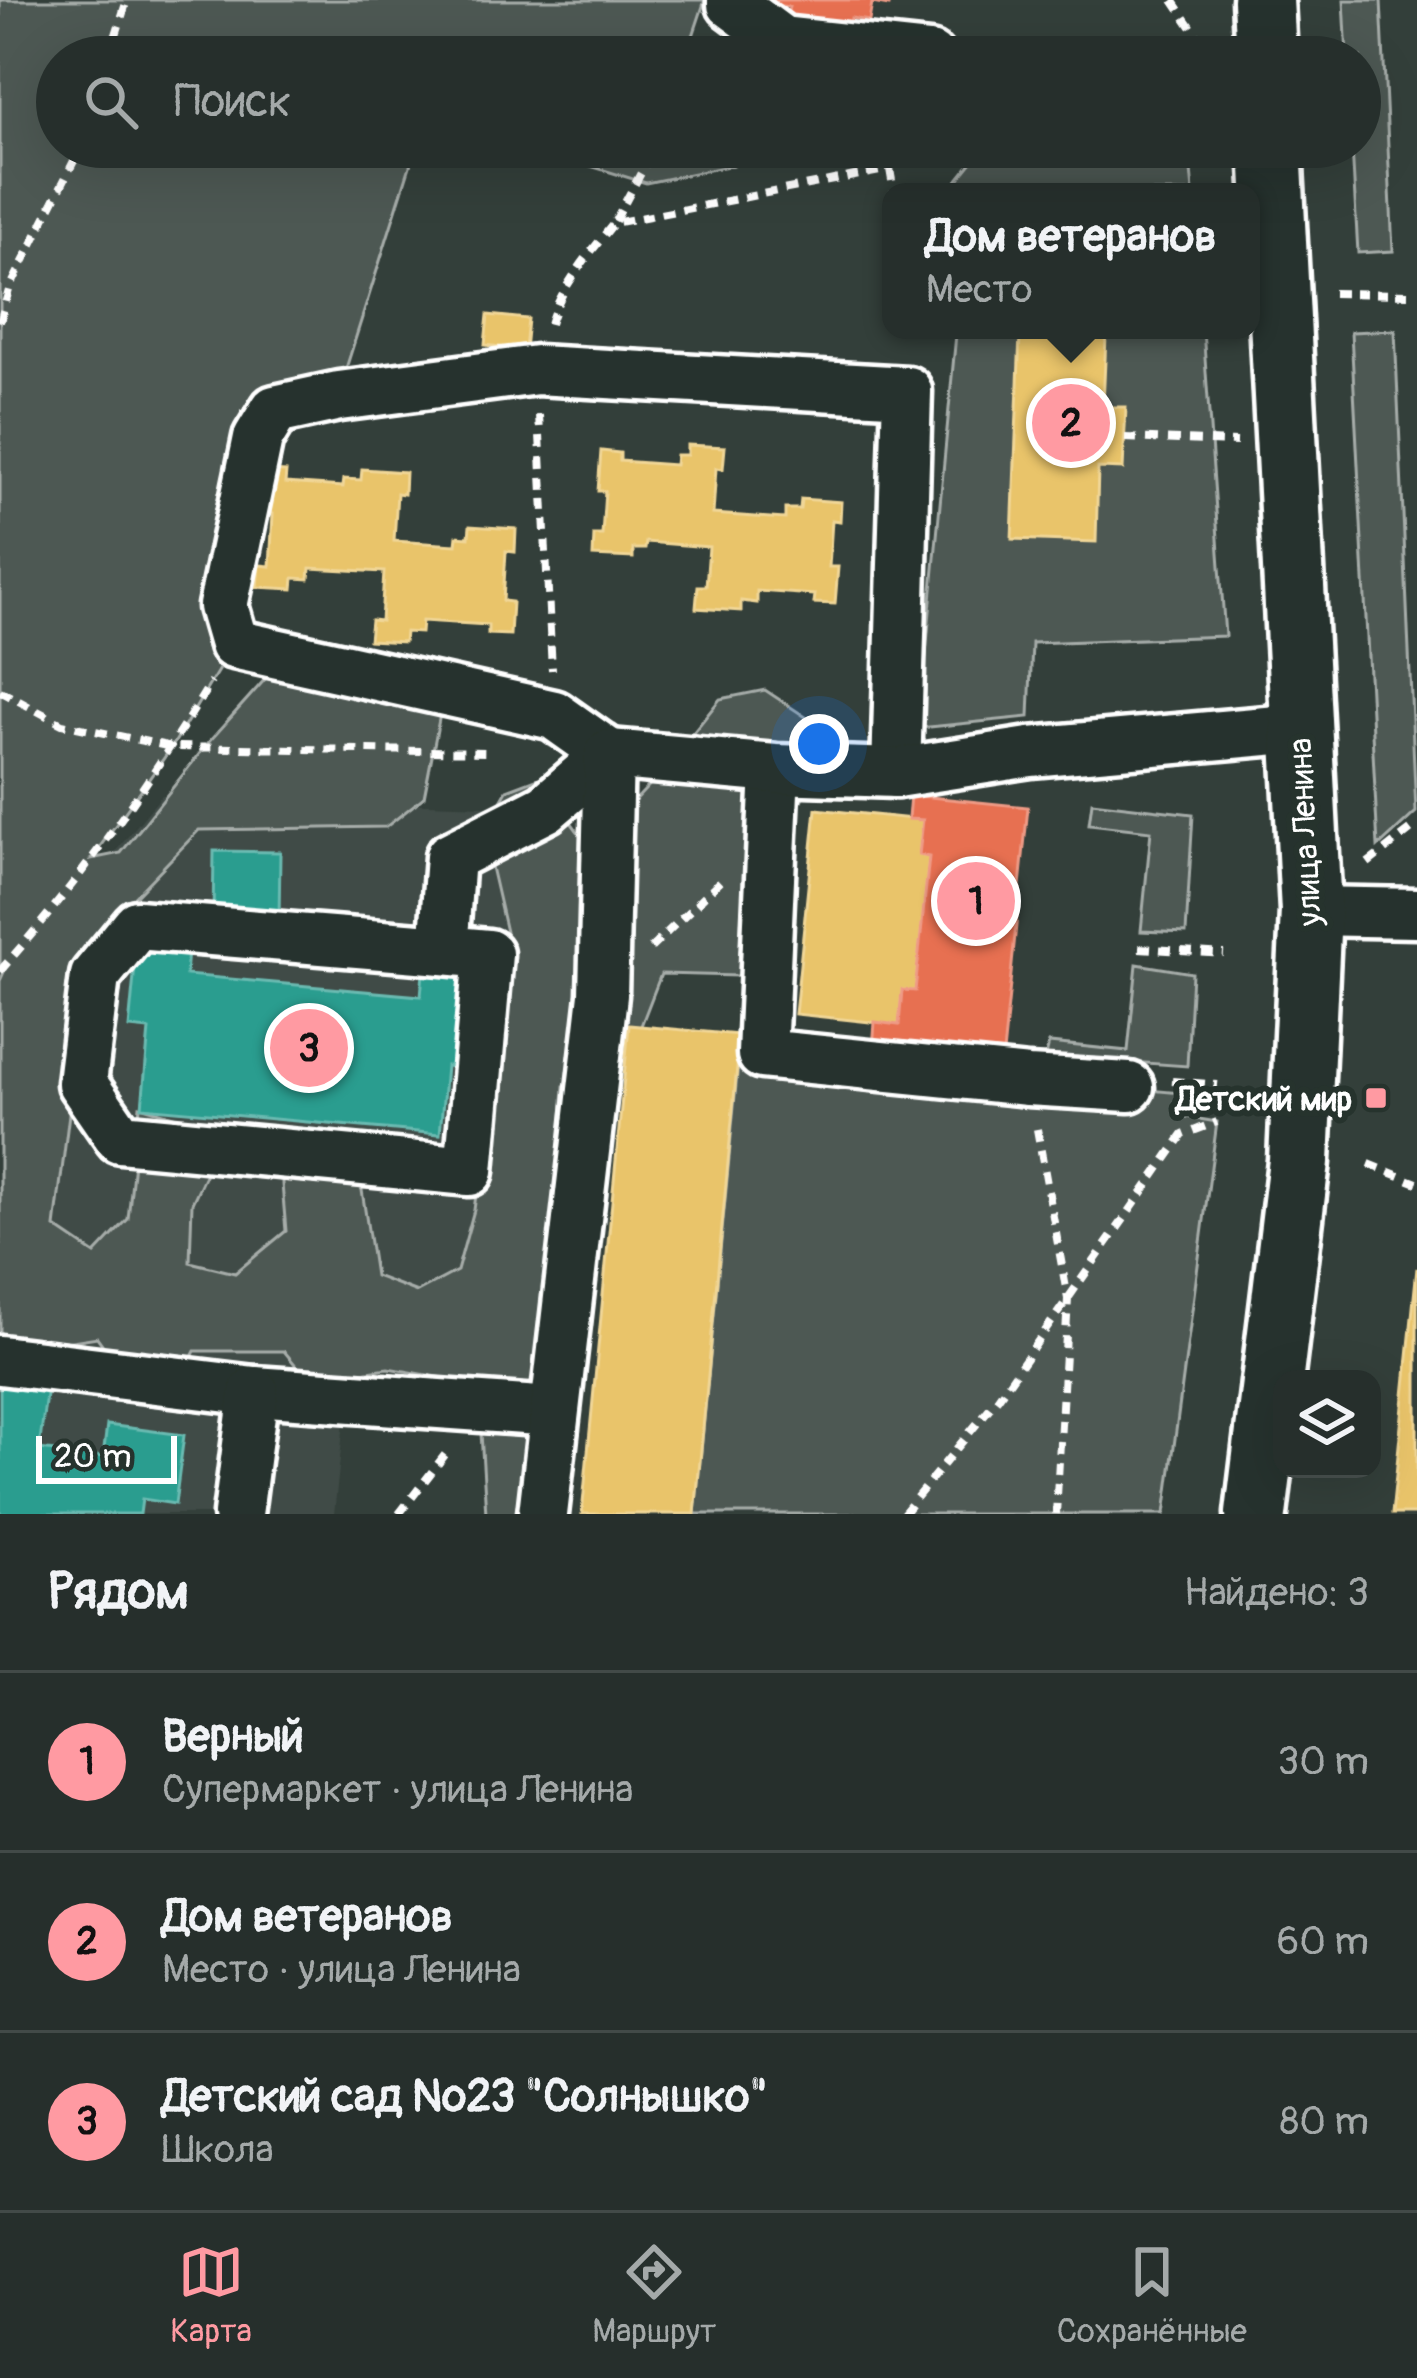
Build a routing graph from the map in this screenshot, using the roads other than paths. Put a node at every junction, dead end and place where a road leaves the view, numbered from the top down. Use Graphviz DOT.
graph roads {
  1 [pos="732,0"];
  2 [pos="1263,0"];
  3 [pos="775,36"];
  4 [pos="1265,36"];
  5 [pos="1272,168"];
  6 [pos="1300,728"];
  7 [pos="609,754"];
  8 [pos="775,769"];
  9 [pos="896,773"];
  10 [pos="1311,911"];
  11 [pos="1417,913"];
  12 [pos="443,950"];
  13 [pos="1130,1087"];
  14 [pos="0,1360"];
  15 [pos="254,1391"];
  16 [pos="554,1412"];
  17 [pos="238,1514"];
  18 [pos="543,1514"];
  19 [pos="1256,1514"];
  1 -- 3 [label="street"];
  2 -- 4 [label="main road"];
  5 -- 6 [label="main road, улица Ленина"];
  6 -- 9 [label="street"];
  6 -- 10 [label="main road, улица Ленина"];
  7 -- 8 [label="street"];
  7 -- 9 [label="street"];
  7 -- 12 [label="street"];
  7 -- 16 [label="street"];
  8 -- 9 [label="street"];
  8 -- 13 [label="street"];
  10 -- 11 [label="street"];
  10 -- 19 [label="main road, улица Ленина"];
  12 -- 12 [label="street"];
  14 -- 15 [label="street"];
  15 -- 16 [label="street"];
  15 -- 17 [label="street"];
  16 -- 18 [label="street"];
}
